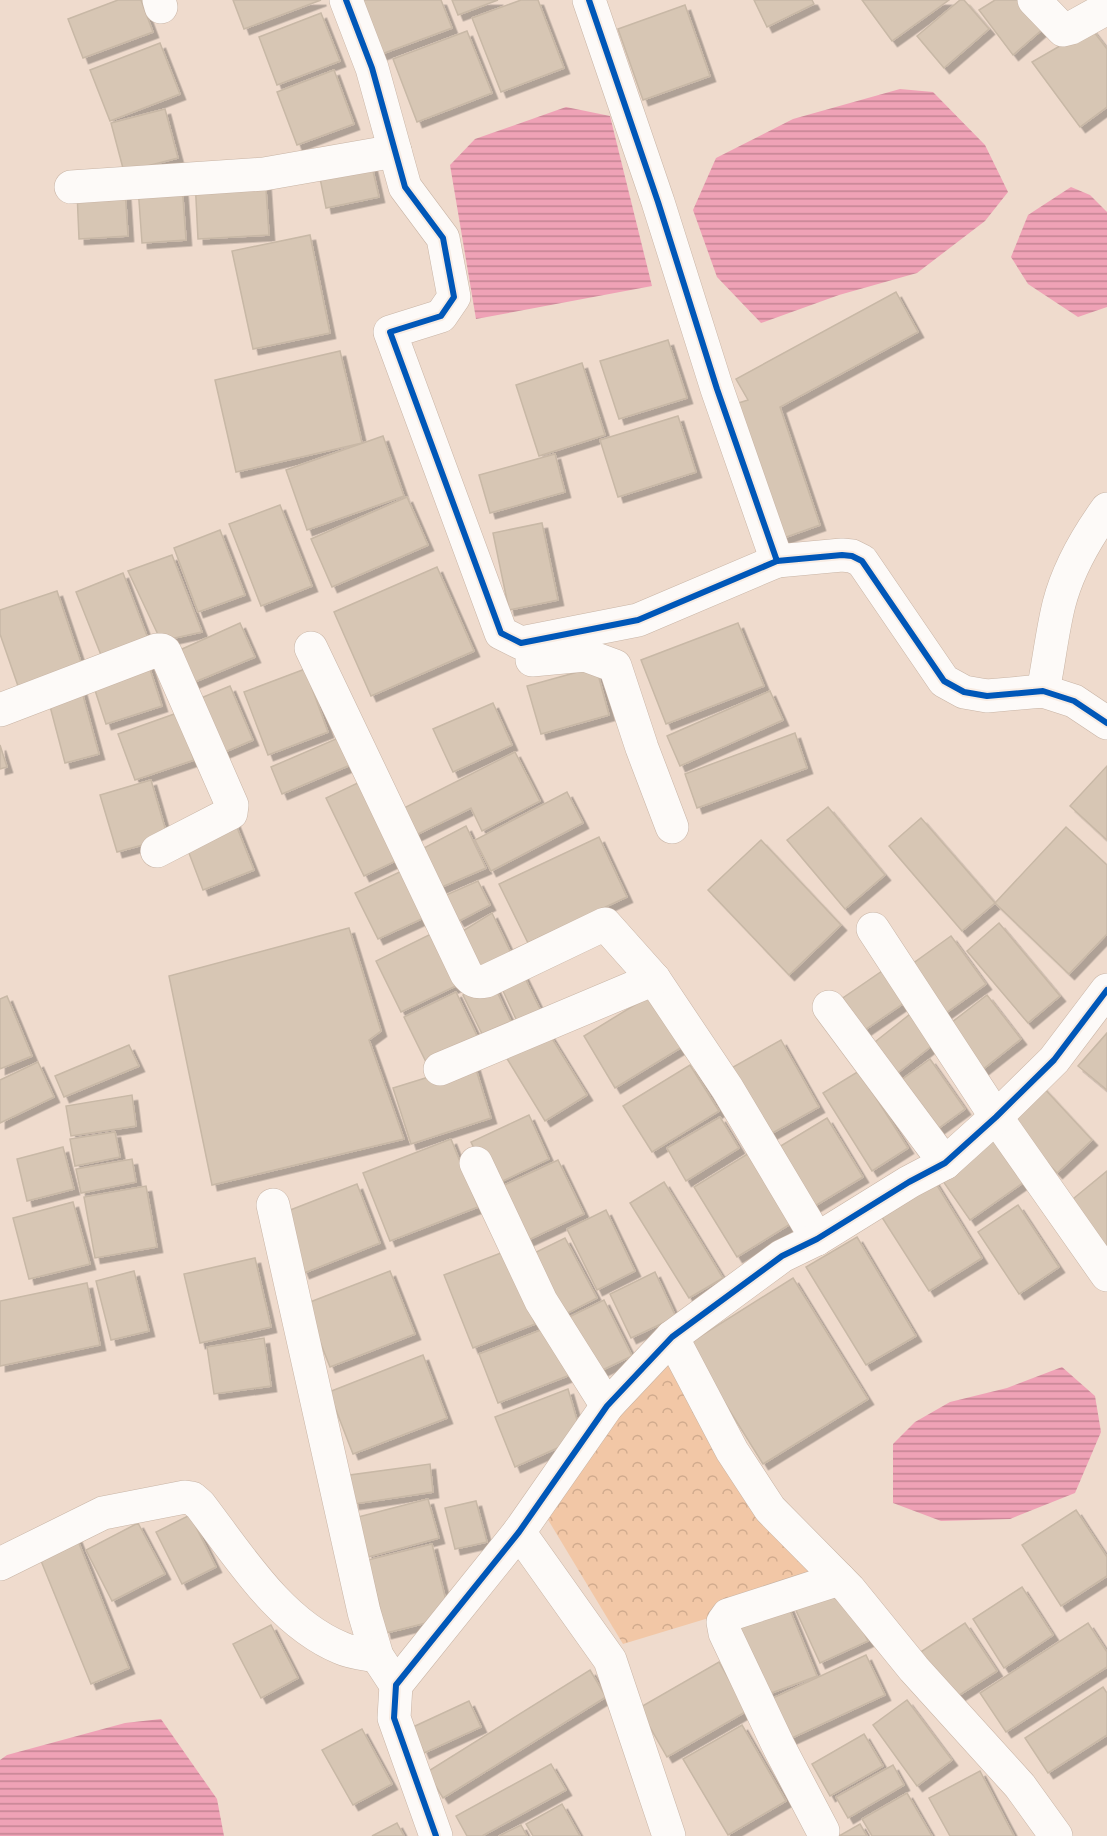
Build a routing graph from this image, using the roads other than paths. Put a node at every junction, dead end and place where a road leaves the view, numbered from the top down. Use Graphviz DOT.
graph roads {
  1 [pos="346,0"];
  2 [pos="589,0"];
  3 [pos="1034,0"];
  4 [pos="1107,8"];
  5 [pos="395,151"];
  6 [pos="71,187"];
  7 [pos="1107,509"];
  8 [pos="777,561"];
  9 [pos="501,633"];
  10 [pos="311,648"];
  11 [pos="1043,691"];
  12 [pos="0,710"];
  13 [pos="1107,723"];
  14 [pos="672,827"];
  15 [pos="157,851"];
  16 [pos="873,928"];
  17 [pos="654,979"];
  18 [pos="1107,990"];
  19 [pos="829,1008"];
  20 [pos="440,1069"];
  21 [pos="996,1117"];
  22 [pos="476,1162"];
  23 [pos="945,1163"];
  24 [pos="273,1205"];
  25 [pos="817,1239"];
  26 [pos="1107,1275"];
  27 [pos="672,1337"];
  28 [pos="607,1406"];
  29 [pos="519,1532"];
  30 [pos="0,1564"];
  31 [pos="839,1580"];
  32 [pos="377,1656"];
  33 [pos="396,1685"];
  34 [pos="823,1831"];
  35 [pos="436,1836"];
  36 [pos="669,1836"];
  37 [pos="1056,1836"];
  1 -- 5 [label="street"];
  2 -- 8 [label="street"];
  3 -- 4 [label="street"];
  5 -- 6 [label="street"];
  5 -- 9 [label="street"];
  7 -- 11 [label="street"];
  8 -- 9 [label="street"];
  8 -- 11 [label="street"];
  9 -- 14 [label="street"];
  10 -- 17 [label="street"];
  11 -- 13 [label="street"];
  12 -- 15 [label="street"];
  16 -- 21 [label="street"];
  17 -- 20 [label="street"];
  17 -- 25 [label="street"];
  18 -- 21 [label="street"];
  19 -- 23 [label="street"];
  21 -- 23 [label="street"];
  21 -- 26 [label="street"];
  22 -- 28 [label="street"];
  23 -- 25 [label="street"];
  24 -- 32 [label="street"];
  25 -- 27 [label="street"];
  27 -- 28 [label="street"];
  27 -- 31 [label="street"];
  28 -- 29 [label="street"];
  29 -- 33 [label="street"];
  29 -- 36 [label="street"];
  30 -- 32 [label="street"];
  31 -- 34 [label="street"];
  31 -- 37 [label="street"];
  32 -- 33 [label="street"];
  33 -- 35 [label="street"];
}
